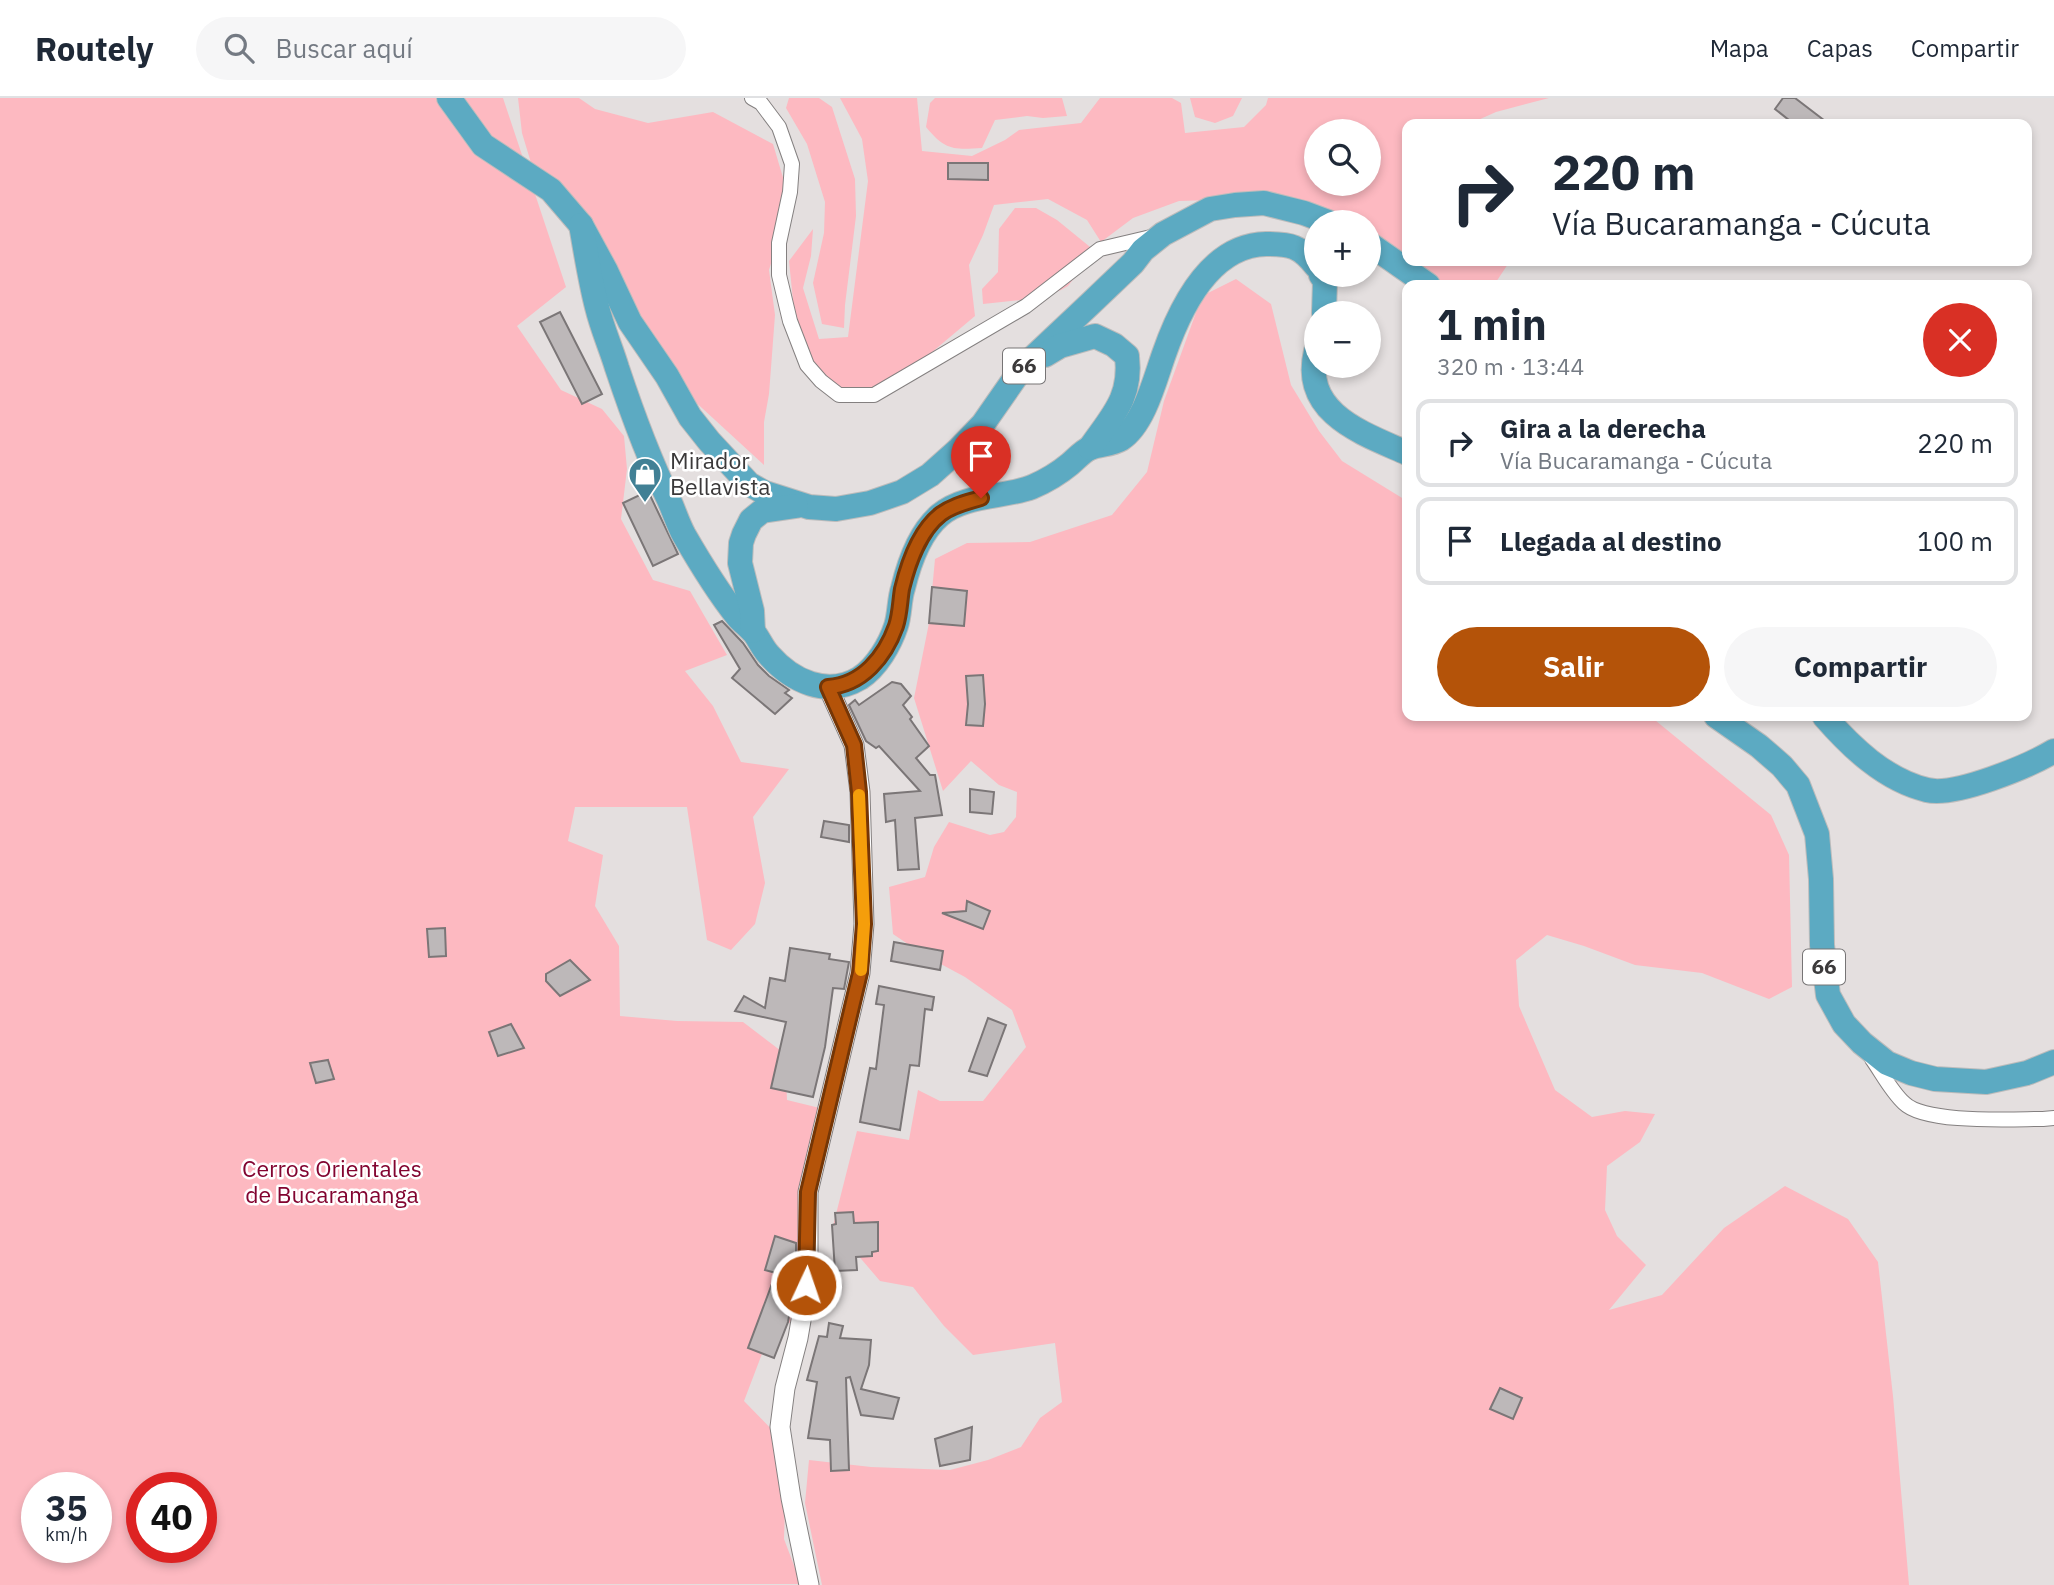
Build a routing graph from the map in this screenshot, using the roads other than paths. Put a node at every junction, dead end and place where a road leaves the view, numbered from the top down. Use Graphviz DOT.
graph roads {
  1 [pos="449,98"];
  2 [pos="752,98"];
  3 [pos="1304,213"];
  4 [pos="581,225"];
  5 [pos="1163,234"];
  6 [pos="1304,252"];
  7 [pos="1381,252"];
  8 [pos="1421,280"];
  9 [pos="1022,368"];
  10 [pos="1314,378"];
  11 [pos="1090,448"];
  12 [pos="1402,451"];
  13 [pos="800,506"];
  14 [pos="753,631"];
  15 [pos="828,687"];
  16 [pos="1723,721"];
  17 [pos="1828,721"];
  18 [pos="2054,751"];
  19 [pos="1862,1043"];
  20 [pos="2054,1062"];
  21 [pos="2054,1118"];
  22 [pos="808,1585"];
  1 -- 4 [label="highway, 66"];
  2 -- 5 [label="street"];
  3 -- 5 [label="highway, 66"];
  4 -- 13 [label="highway, 66"];
  4 -- 14 [label="highway, 66"];
  5 -- 9 [label="highway, 66"];
  6 -- 11 [label="highway"];
  7 -- 8 [label="highway"];
  9 -- 11 [label="highway"];
  9 -- 13 [label="highway, 66"];
  10 -- 12 [label="highway"];
  11 -- 15 [label="highway"];
  13 -- 14 [label="highway"];
  14 -- 15 [label="highway, 66"];
  15 -- 22 [label="street"];
  16 -- 19 [label="highway, 66"];
  17 -- 18 [label="highway"];
  19 -- 20 [label="highway, 66"];
  19 -- 21 [label="street"];
}
